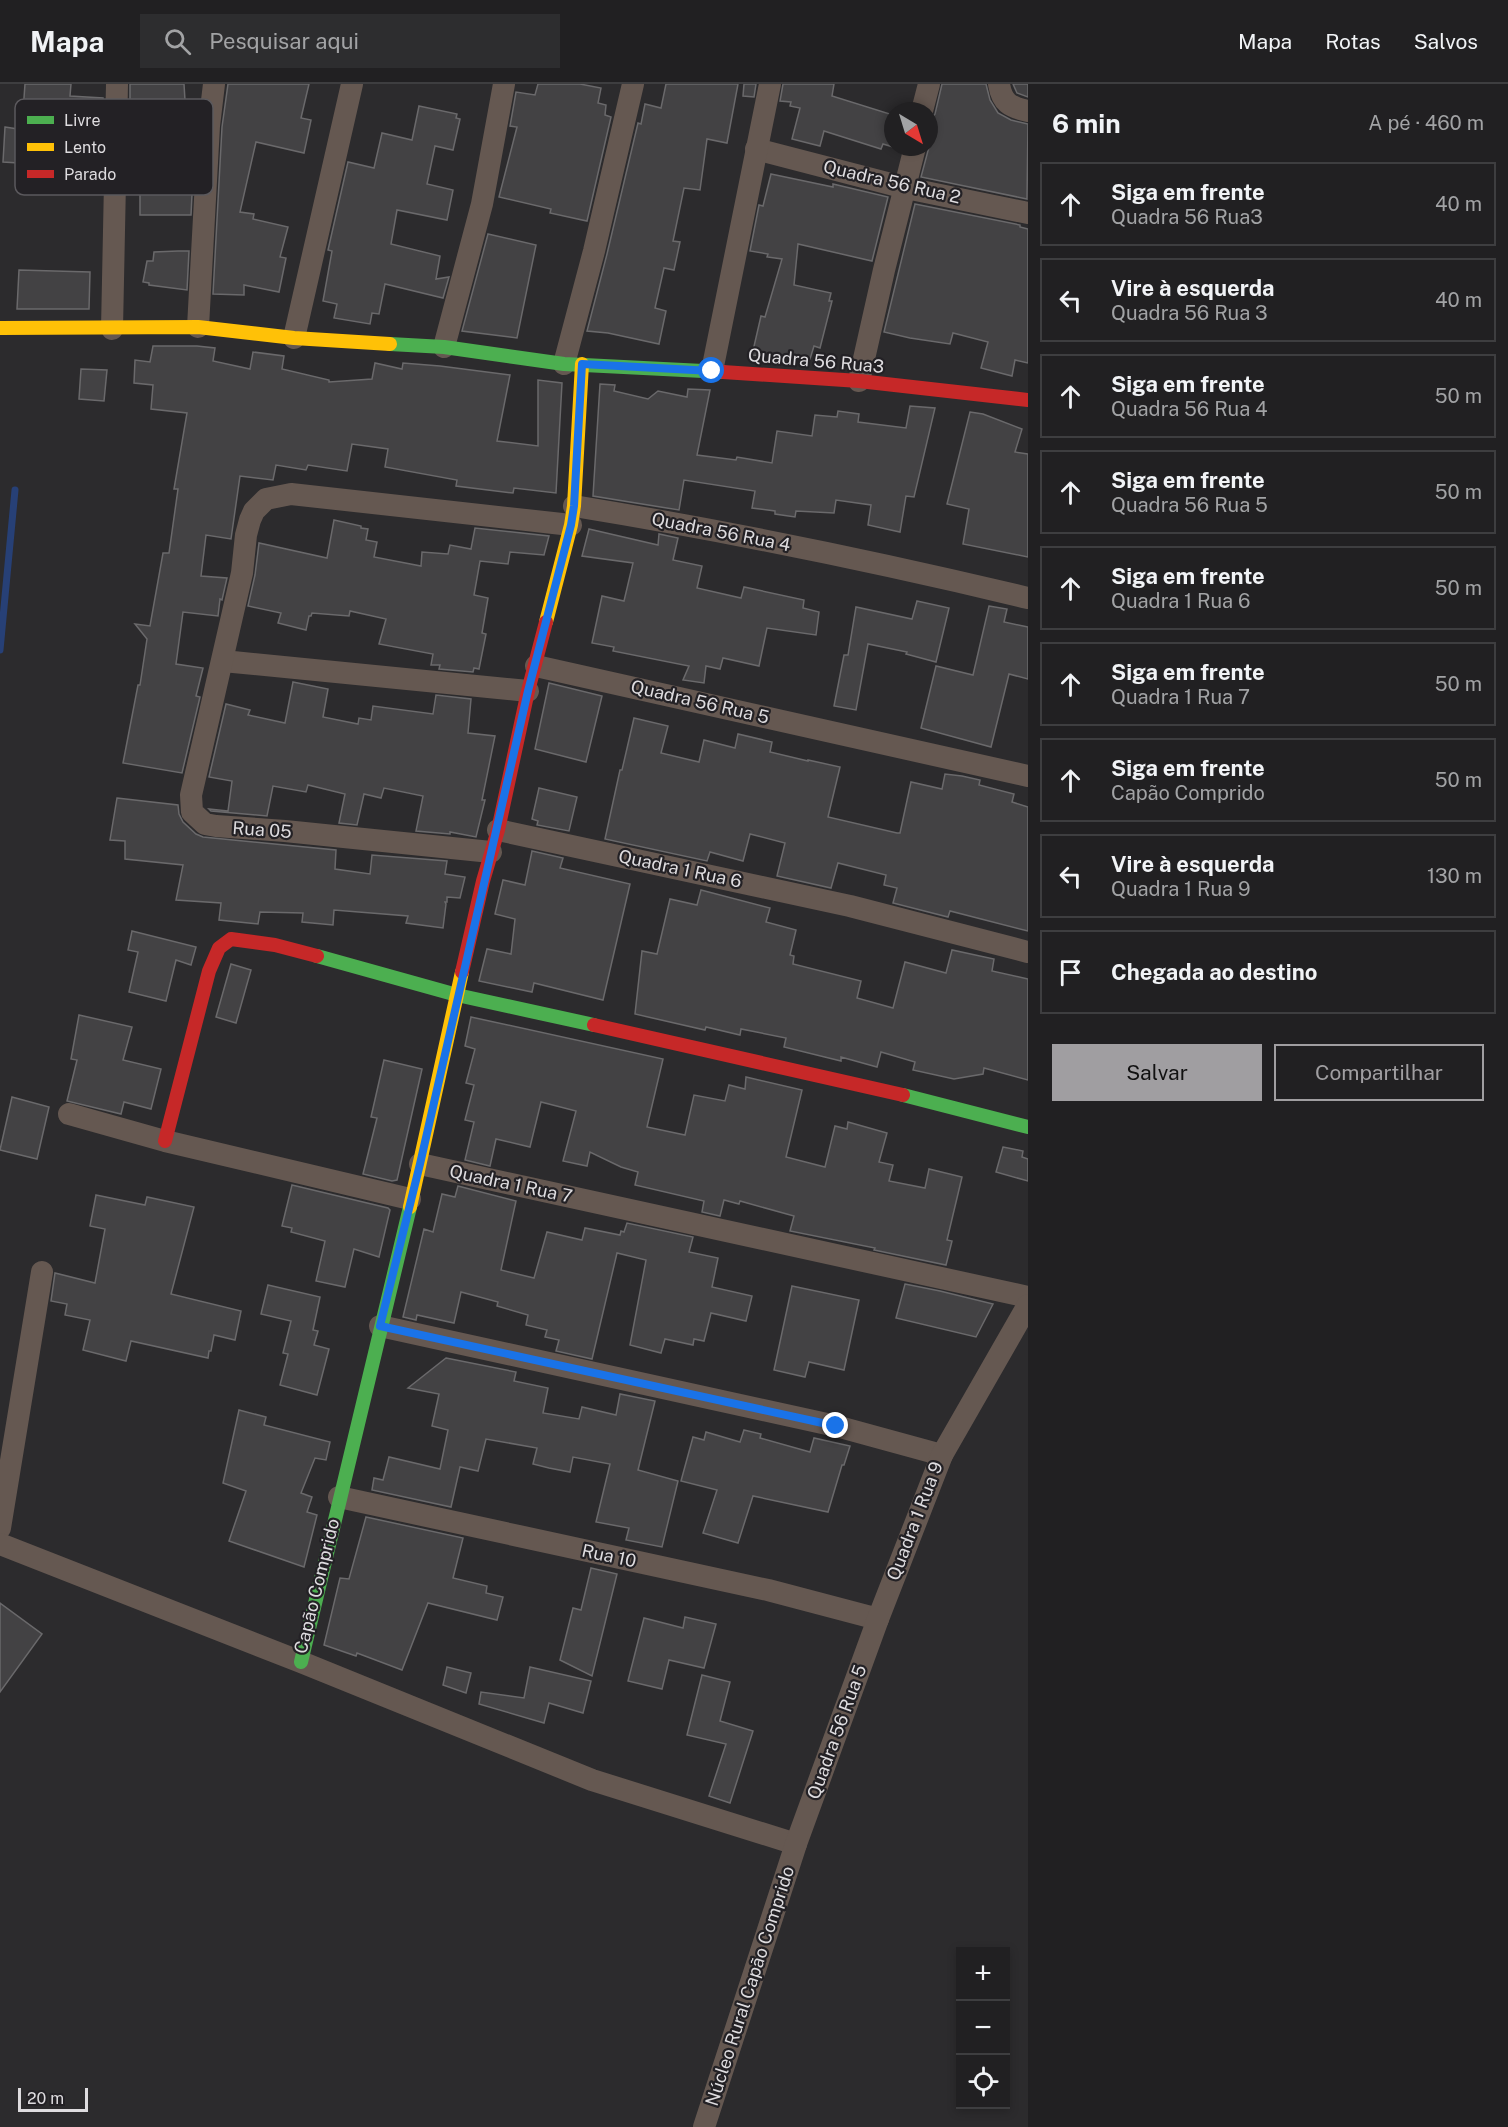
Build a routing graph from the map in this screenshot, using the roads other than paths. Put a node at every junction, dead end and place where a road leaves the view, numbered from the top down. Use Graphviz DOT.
graph roads {
  1 [pos="117,84"];
  2 [pos="214,84"];
  3 [pos="352,84"];
  4 [pos="504,84"];
  5 [pos="633,84"];
  6 [pos="770,84"];
  7 [pos="929,84"];
  8 [pos="999,84"];
  9 [pos="117,99"];
  10 [pos="212,99"];
  11 [pos="924,102"];
  12 [pos="1028,111"];
  13 [pos="756,149"];
  14 [pos="913,156"];
  15 [pos="906,188"];
  16 [pos="115,195"];
  17 [pos="205,195"];
  18 [pos="1028,213"];
  19 [pos="198,327"];
  20 [pos="0,328"];
  21 [pos="112,329"];
  22 [pos="294,338"];
  23 [pos="444,347"];
  24 [pos="573,364"];
  25 [pos="712,371"];
  26 [pos="859,381"];
  27 [pos="1028,400"];
  28 [pos="572,516"];
  29 [pos="1028,598"];
  30 [pos="223,661"];
  31 [pos="536,666"];
  32 [pos="528,691"];
  33 [pos="1028,776"];
  34 [pos="498,830"];
  35 [pos="491,852"];
  36 [pos="1028,952"];
  37 [pos="457,995"];
  38 [pos="69,1114"];
  39 [pos="1028,1127"];
  40 [pos="165,1141"];
  41 [pos="420,1164"];
  42 [pos="410,1199"];
  43 [pos="42,1272"];
  44 [pos="1028,1297"];
  45 [pos="1028,1305"];
  46 [pos="380,1326"];
  47 [pos="942,1455"];
  48 [pos="339,1497"];
  49 [pos="0,1528"];
  50 [pos="0,1544"];
  51 [pos="878,1619"];
  52 [pos="301,1662"];
  53 [pos="796,1844"];
  54 [pos="704,2127"];
  1 -- 9 [label="street"];
  2 -- 10 [label="street"];
  3 -- 22 [label="street"];
  4 -- 23 [label="street"];
  5 -- 24 [label="street"];
  6 -- 13 [label="street"];
  7 -- 11 [label="street"];
  8 -- 12 [label="street"];
  13 -- 15 [label="street, Quadra 56 Rua 2"];
  13 -- 25 [label="street"];
  14 -- 15 [label="street"];
  15 -- 18 [label="street, Quadra 56 Rua 2"];
  15 -- 26 [label="street"];
  16 -- 21 [label="street"];
  17 -- 19 [label="street"];
  19 -- 21 [label="street, Quadra 56 Rua3"];
  19 -- 22 [label="street, Quadra 56 Rua3"];
  20 -- 21 [label="street, Quadra 56 Rua3"];
  22 -- 23 [label="street, Quadra 56 Rua3"];
  23 -- 24 [label="street, Quadra 56 Rua3"];
  24 -- 25 [label="street, Quadra 56 Rua3"];
  24 -- 28 [label="street"];
  25 -- 26 [label="street, Quadra 56 Rua3"];
  26 -- 27 [label="street, Quadra 56 Rua3"];
  28 -- 29 [label="street, Quadra 56 Rua 4"];
  28 -- 30 [label="street, Quadra 56 Rua 4"];
  28 -- 31 [label="street"];
  30 -- 32 [label="street"];
  30 -- 35 [label="street, Rua 05"];
  31 -- 32 [label="street"];
  31 -- 33 [label="street, Quadra 56 Rua 5"];
  32 -- 34 [label="street"];
  34 -- 35 [label="street"];
  34 -- 36 [label="street, Quadra 1 Rua 6"];
  35 -- 37 [label="street"];
  37 -- 39 [label="street"];
  37 -- 40 [label="street"];
  37 -- 41 [label="street"];
  38 -- 40 [label="street"];
  40 -- 42 [label="street"];
  41 -- 42 [label="street, Capão Comprido"];
  41 -- 44 [label="street, Quadra 1 Rua 7"];
  42 -- 46 [label="street, Capão Comprido"];
  43 -- 49 [label="street"];
  45 -- 47 [label="street"];
  46 -- 47 [label="street, Quadra 1 Rua 9"];
  46 -- 48 [label="street, Capão Comprido"];
  47 -- 51 [label="street, Quadra 1 Rua 9"];
  48 -- 51 [label="street, Rua 10"];
  48 -- 52 [label="street, Capão Comprido"];
  50 -- 52 [label="street, Capão Comprido"];
  51 -- 53 [label="street, Quadra 56 Rua 5"];
  52 -- 53 [label="street"];
  53 -- 54 [label="street, Núcleo Rural Capão Comprido"];
}
